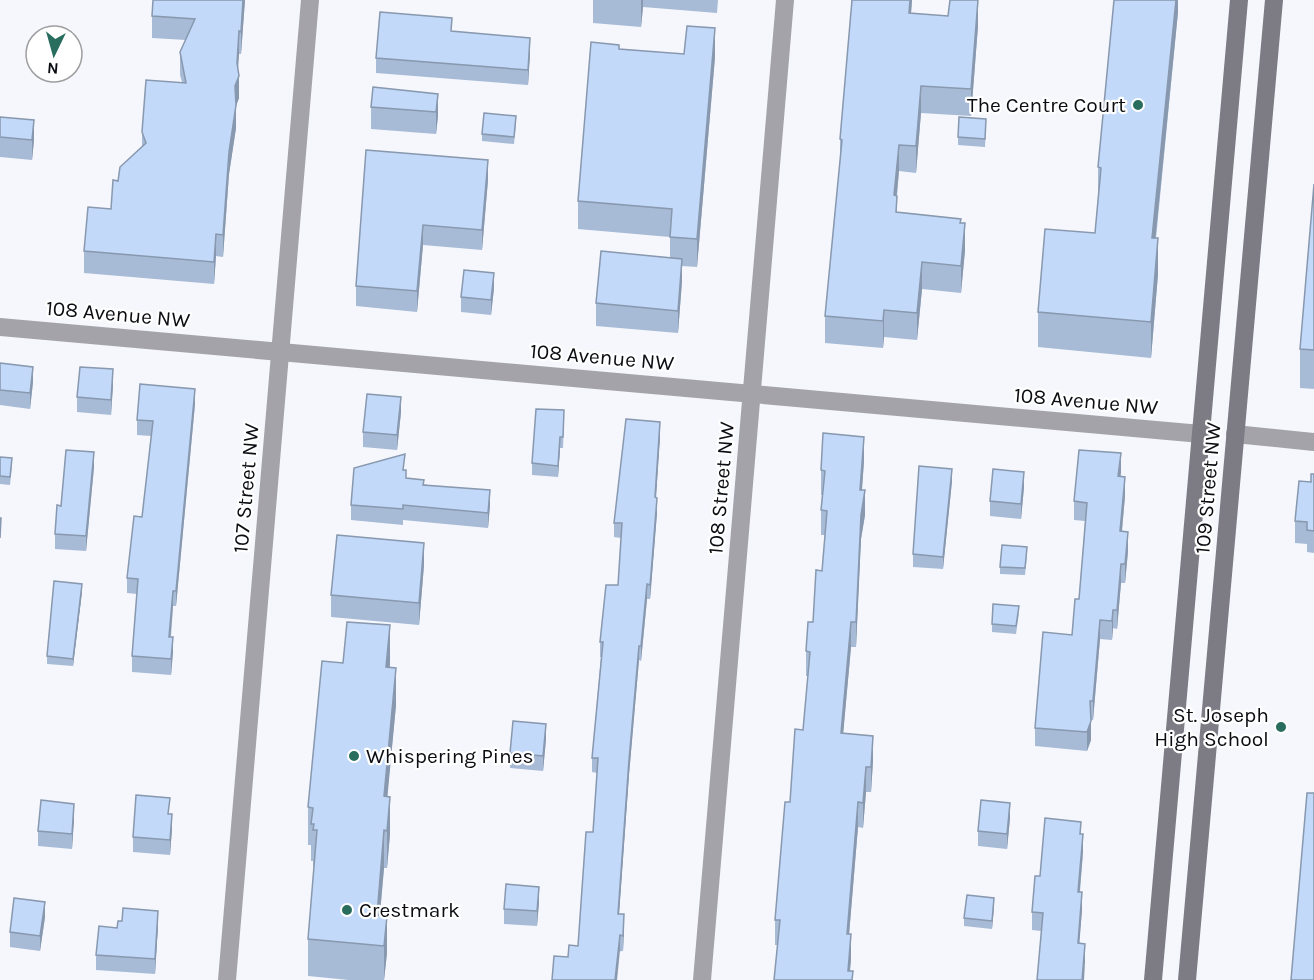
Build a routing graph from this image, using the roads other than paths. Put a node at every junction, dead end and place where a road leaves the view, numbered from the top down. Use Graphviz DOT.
graph roads {
  1 [pos="310,0"];
  2 [pos="785,0"];
  3 [pos="1239,0"];
  4 [pos="1274,0"];
  5 [pos="0,327"];
  6 [pos="280,350"];
  7 [pos="752,393"];
  8 [pos="1201,434"];
  9 [pos="1235,434"];
  10 [pos="1314,442"];
  11 [pos="227,980"];
  12 [pos="702,980"];
  13 [pos="1153,980"];
  14 [pos="1187,980"];
  1 -- 6 [label="street, 107 Street NW"];
  2 -- 7 [label="street, 108 Street NW"];
  3 -- 8 [label="main road, 109 Street NW"];
  4 -- 9 [label="main road, 109 Street NW"];
  5 -- 6 [label="street, 108 Avenue NW"];
  6 -- 7 [label="street, 108 Avenue NW"];
  6 -- 11 [label="street, 107 Street NW"];
  7 -- 8 [label="street, 108 Avenue NW"];
  7 -- 12 [label="street, 108 Street NW"];
  8 -- 13 [label="main road, 109 Street NW"];
  9 -- 10 [label="street"];
  9 -- 14 [label="main road, 109 Street NW"];
}
